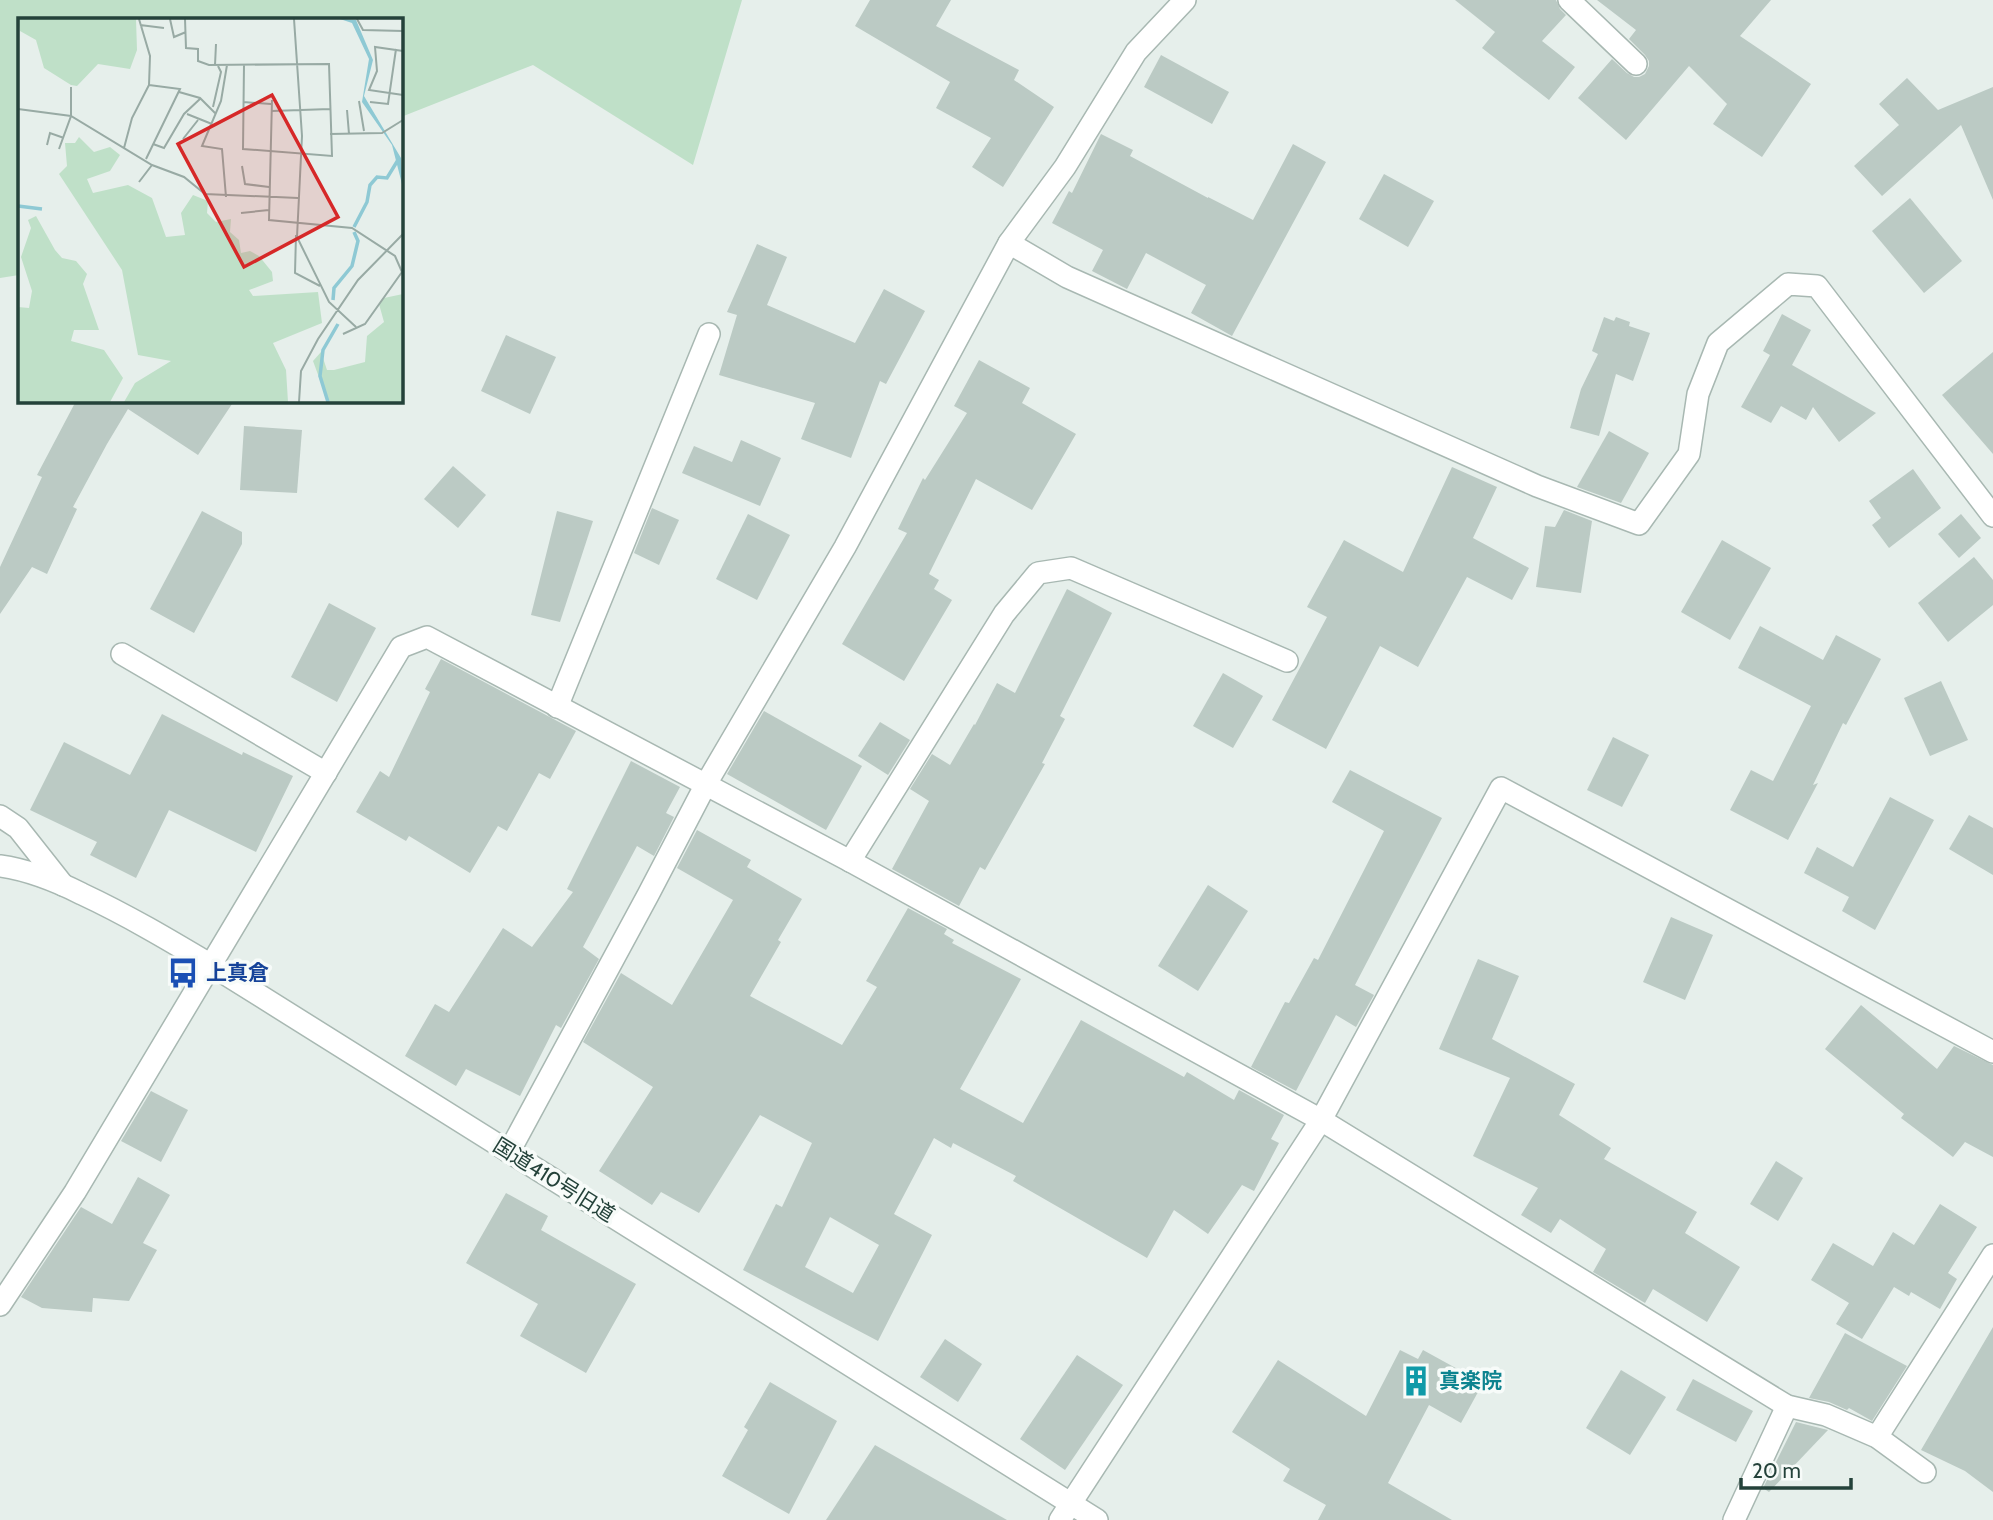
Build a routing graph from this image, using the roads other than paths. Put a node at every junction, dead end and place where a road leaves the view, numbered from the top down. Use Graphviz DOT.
graph roads {
  1 [pos="1185,0"];
  2 [pos="1569,0"];
  3 [pos="1636,64"];
  4 [pos="1009,243"];
  5 [pos="709,334"];
  6 [pos="1993,516"];
  7 [pos="122,654"];
  8 [pos="1287,660"];
  9 [pos="557,707"];
  10 [pos="326,773"];
  11 [pos="706,784"];
  12 [pos="0,816"];
  13 [pos="850,861"];
  14 [pos="0,866"];
  15 [pos="62,885"];
  16 [pos="211,965"];
  17 [pos="1993,1052"];
  18 [pos="1321,1120"];
  19 [pos="509,1152"];
  20 [pos="1993,1255"];
  21 [pos="0,1305"];
  22 [pos="1787,1406"];
  23 [pos="1877,1437"];
  24 [pos="1925,1472"];
  25 [pos="1065,1512"];
  26 [pos="1097,1520"];
  27 [pos="1734,1520"];
  1 -- 4 [label="street"];
  2 -- 3 [label="street"];
  4 -- 6 [label="street"];
  4 -- 11 [label="street"];
  5 -- 9 [label="street"];
  7 -- 10 [label="street"];
  8 -- 13 [label="street"];
  9 -- 10 [label="street"];
  9 -- 11 [label="street"];
  10 -- 16 [label="street"];
  11 -- 13 [label="street"];
  11 -- 19 [label="street"];
  12 -- 15 [label="street"];
  13 -- 18 [label="street"];
  14 -- 15 [label="street, 国道410号旧道"];
  15 -- 16 [label="street, 国道410号旧道"];
  16 -- 19 [label="street, 国道410号旧道"];
  16 -- 21 [label="street"];
  17 -- 18 [label="street"];
  18 -- 22 [label="street"];
  18 -- 25 [label="street"];
  19 -- 25 [label="street, 国道410号旧道"];
  20 -- 23 [label="street"];
  22 -- 23 [label="street"];
  22 -- 27 [label="street"];
  23 -- 24 [label="street"];
  25 -- 26 [label="street, 国道410号旧道"];
}
